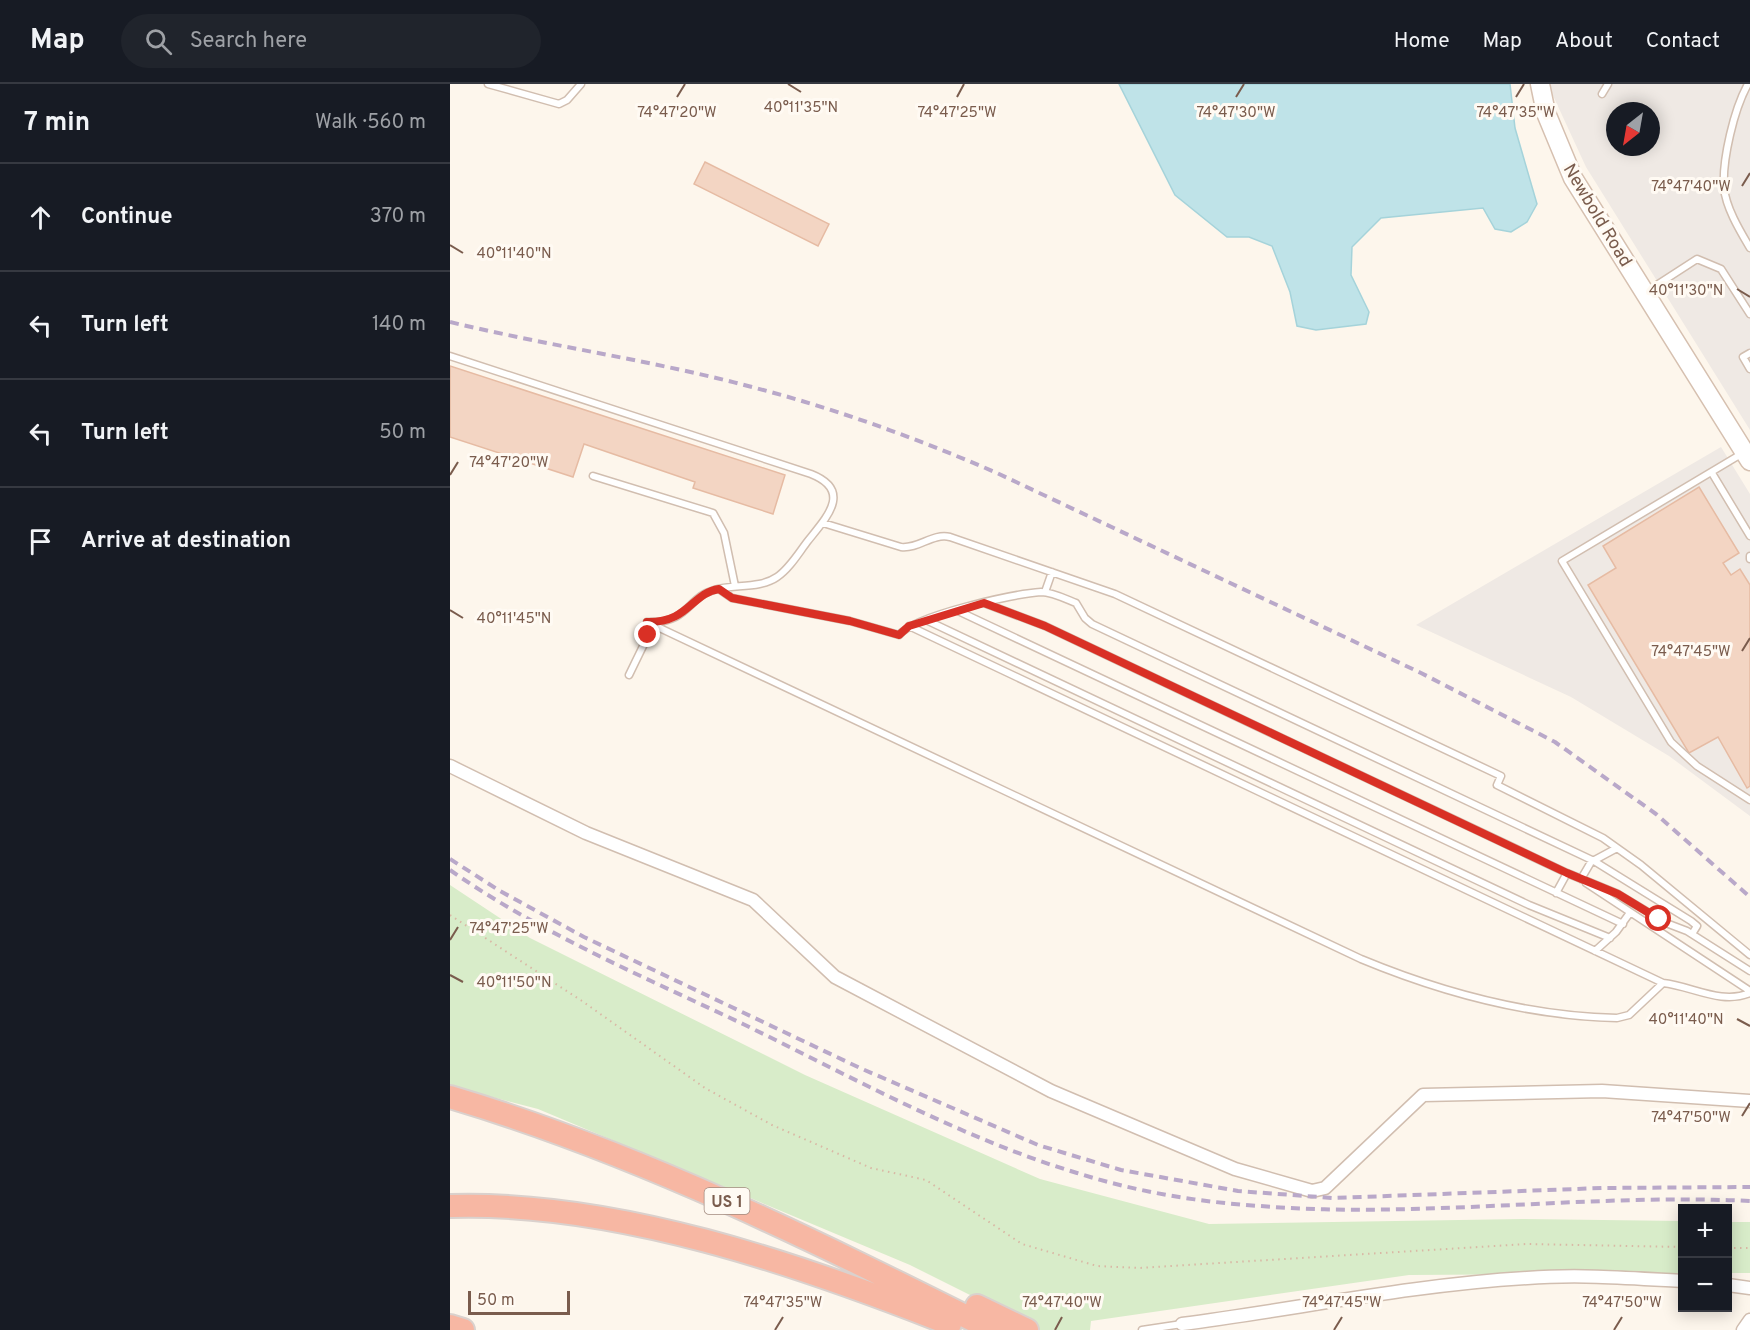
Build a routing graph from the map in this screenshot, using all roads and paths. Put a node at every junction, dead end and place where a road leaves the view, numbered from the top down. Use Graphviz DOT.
graph roads {
  1 [pos="488,84"];
  2 [pos="581,84"];
  3 [pos="1540,84"];
  4 [pos="1608,84"];
  5 [pos="1748,84"];
  6 [pos="1602,94"];
  7 [pos="1750,248"];
  8 [pos="1645,293"];
  9 [pos="1750,314"];
  10 [pos="1750,353"];
  11 [pos="450,356"];
  12 [pos="1750,369"];
  13 [pos="1748,454"];
  14 [pos="1712,472"];
  15 [pos="593,476"];
  16 [pos="823,523"];
  17 [pos="1750,536"];
  18 [pos="1052,572"];
  19 [pos="735,586"];
  20 [pos="719,589"];
  21 [pos="1045,592"];
  22 [pos="984,603"];
  23 [pos="956,609"];
  24 [pos="926,620"];
  25 [pos="647,622"];
  26 [pos="909,626"];
  27 [pos="629,675"];
  28 [pos="450,766"];
  29 [pos="1750,800"];
  30 [pos="1617,848"];
  31 [pos="1594,861"];
  32 [pos="1567,873"];
  33 [pos="1581,879"];
  34 [pos="1556,893"];
  35 [pos="1629,914"];
  36 [pos="450,915"];
  37 [pos="1623,924"];
  38 [pos="1692,933"];
  39 [pos="1610,938"];
  40 [pos="1595,951"];
  41 [pos="1750,955"];
  42 [pos="1750,971"];
  43 [pos="1663,983"];
  44 [pos="1750,992"];
  45 [pos="450,1097"];
  46 [pos="1750,1101"];
  47 [pos="712,1194"];
  48 [pos="450,1206"];
  49 [pos="1678,1247"];
  50 [pos="1732,1248"];
  51 [pos="1750,1248"];
  52 [pos="1678,1281"];
  53 [pos="1732,1286"];
  54 [pos="1750,1288"];
  55 [pos="1750,1320"];
  56 [pos="1182,1324"];
  57 [pos="450,1326"];
  58 [pos="463,1330"];
  59 [pos="969,1330"];
  60 [pos="993,1330"];
  61 [pos="1027,1330"];
  62 [pos="1142,1330"];
  63 [pos="1743,1330"];
  1 -- 2 [label="lane"];
  3 -- 8 [label="main road, Newbold Road"];
  4 -- 6 [label="lane"];
  5 -- 7 [label="lane"];
  8 -- 9 [label="lane"];
  8 -- 13 [label="main road, Newbold Road"];
  10 -- 12 [label="lane"];
  11 -- 16 [label="lane"];
  13 -- 14 [label="lane"];
  14 -- 17 [label="lane"];
  14 -- 29 [label="lane"];
  15 -- 19 [label="lane"];
  16 -- 18 [label="lane"];
  16 -- 19 [label="lane"];
  18 -- 21 [label="lane"];
  18 -- 30 [label="lane"];
  19 -- 20 [label="lane"];
  20 -- 25 [label="lane"];
  20 -- 26 [label="lane"];
  21 -- 22 [label="lane"];
  21 -- 31 [label="lane"];
  22 -- 23 [label="lane"];
  22 -- 32 [label="lane"];
  23 -- 24 [label="lane"];
  23 -- 34 [label="lane"];
  24 -- 26 [label="lane"];
  24 -- 39 [label="lane"];
  25 -- 27 [label="lane"];
  25 -- 43 [label="lane"];
  26 -- 40 [label="lane"];
  28 -- 46 [label="street"];
  30 -- 31 [label="lane"];
  30 -- 41 [label="lane"];
  31 -- 33 [label="lane"];
  31 -- 38 [label="lane"];
  32 -- 33 [label="lane"];
  32 -- 34 [label="lane"];
  33 -- 35 [label="lane"];
  33 -- 38 [label="lane"];
  34 -- 37 [label="lane"];
  35 -- 37 [label="lane"];
  35 -- 44 [label="lane"];
  36 -- 49 [label="path"];
  37 -- 39 [label="lane"];
  38 -- 42 [label="lane"];
  39 -- 40 [label="lane"];
  40 -- 43 [label="lane"];
  43 -- 44 [label="lane"];
  45 -- 47 [label="highway, US 1"];
  47 -- 60 [label="highway, US 1"];
  47 -- 61 [label="highway"];
  48 -- 59 [label="highway"];
  50 -- 51 [label="path"];
  52 -- 56 [label="street"];
  53 -- 54 [label="street"];
  55 -- 63 [label="street"];
  56 -- 62 [label="lane"];
  57 -- 58 [label="highway"];
}
